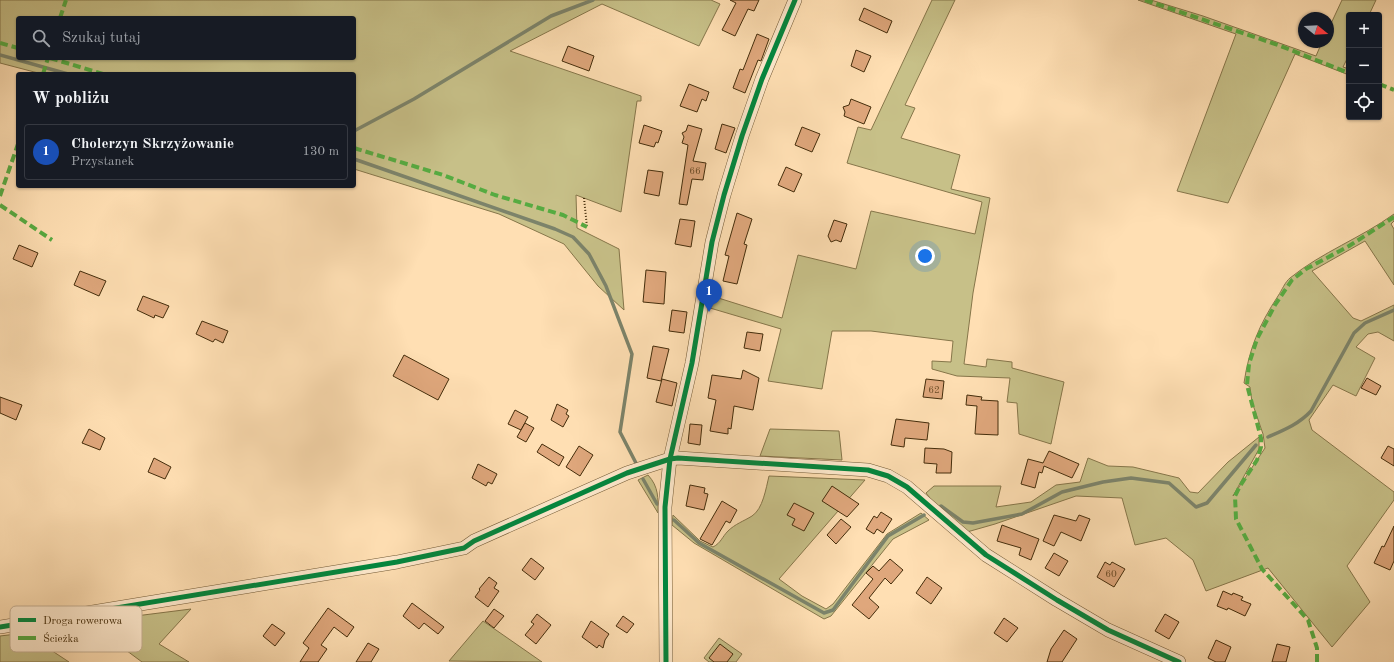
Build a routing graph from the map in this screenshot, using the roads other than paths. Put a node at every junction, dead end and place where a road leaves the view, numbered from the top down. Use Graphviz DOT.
graph roads {
  1 [pos="795,0"];
  2 [pos="670,459"];
  3 [pos="133,606"];
  4 [pos="10,625"];
  5 [pos="0,627"];
  6 [pos="666,662"];
  7 [pos="1178,662"];
  1 -- 2 [label="street"];
  2 -- 3 [label="street"];
  2 -- 6 [label="street"];
  2 -- 7 [label="street"];
  4 -- 5 [label="street"];
}
